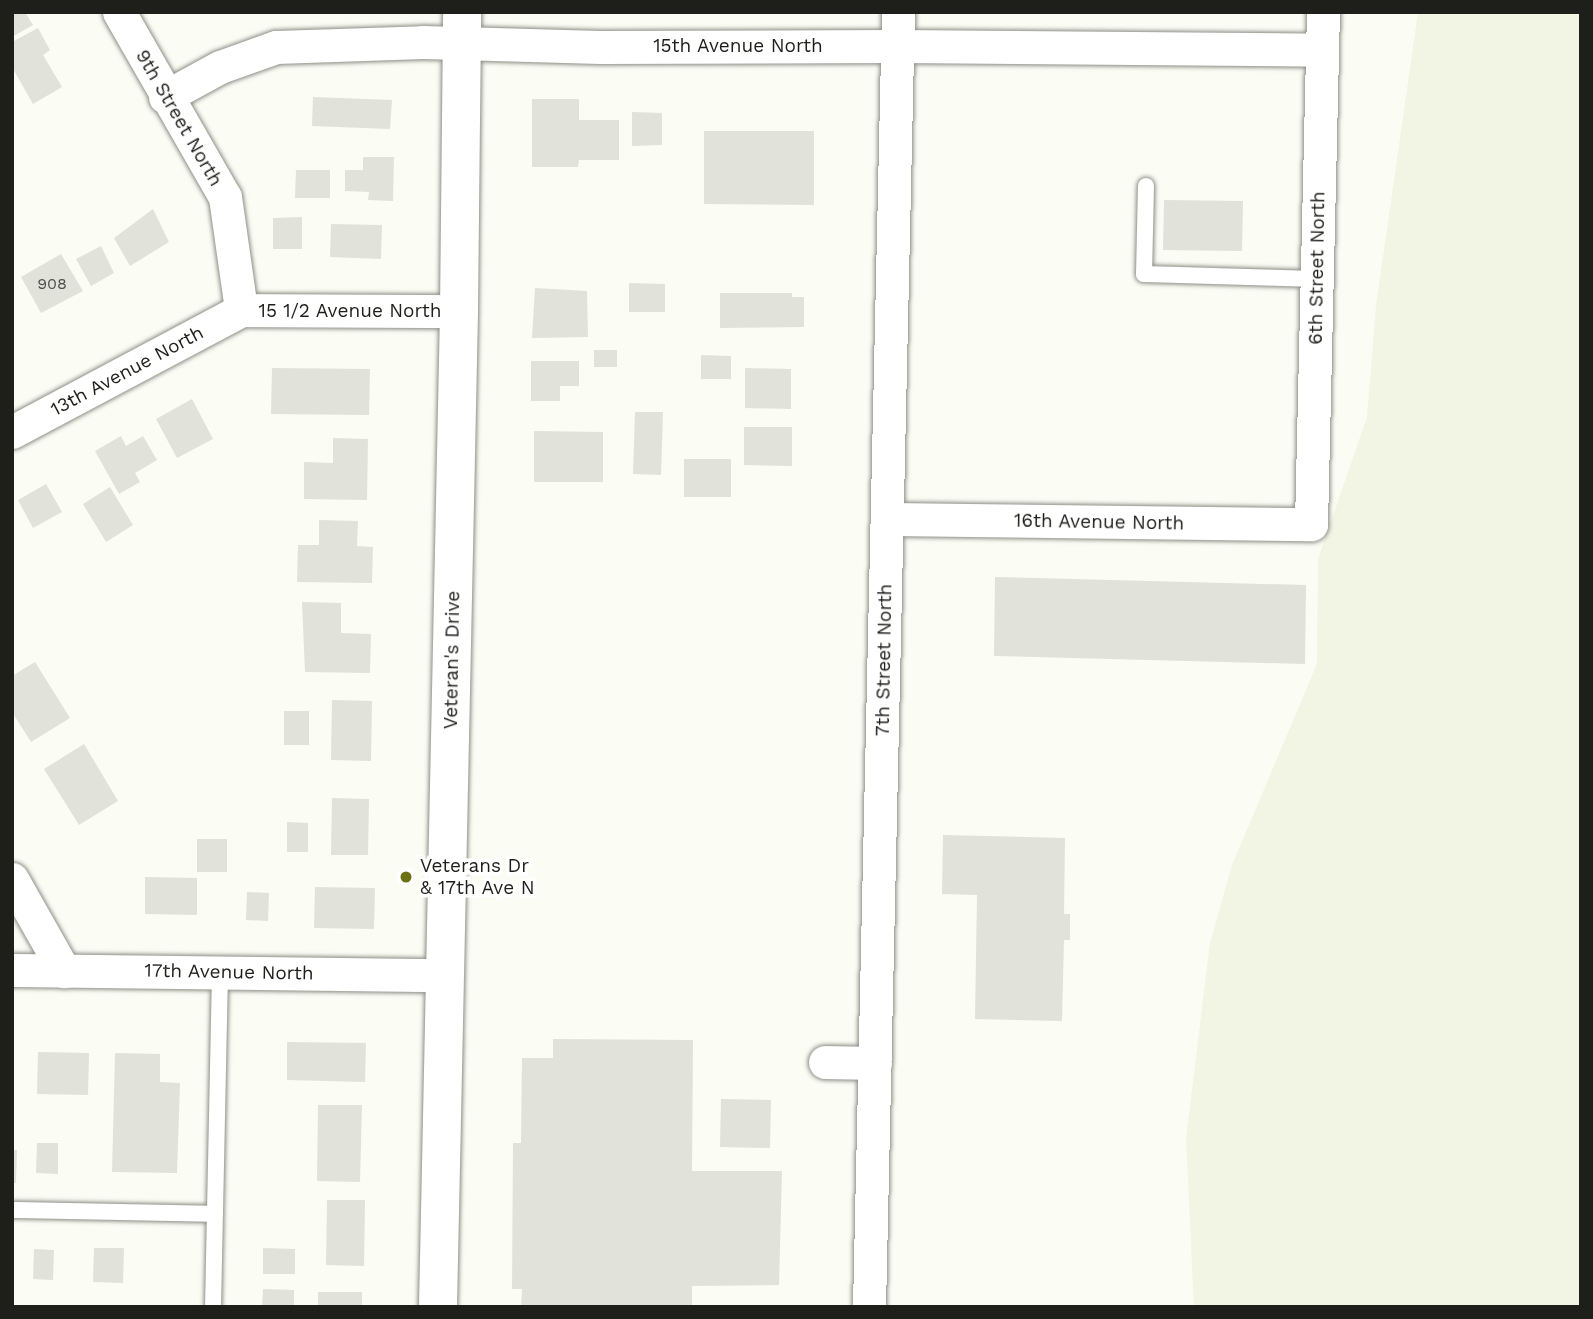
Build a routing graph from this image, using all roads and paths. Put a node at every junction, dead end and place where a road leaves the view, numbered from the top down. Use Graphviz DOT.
graph roads {
  1 [pos="119,12"];
  2 [pos="898,12"];
  3 [pos="1323,12"];
  4 [pos="461,28"];
  5 [pos="898,46"];
  6 [pos="1322,50"];
  7 [pos="165,97"];
  8 [pos="1146,186"];
  9 [pos="1317,279"];
  10 [pos="241,310"];
  11 [pos="459,311"];
  12 [pos="12,432"];
  13 [pos="887,519"];
  14 [pos="1311,524"];
  15 [pos="12,879"];
  16 [pos="12,970"];
  17 [pos="64,971"];
  18 [pos="220,971"];
  19 [pos="445,975"];
  20 [pos="825,1062"];
  21 [pos="875,1063"];
  22 [pos="12,1209"];
  23 [pos="215,1213"];
  24 [pos="213,1307"];
  25 [pos="438,1307"];
  26 [pos="869,1307"];
  1 -- 7 [label="street, 9th Street North"];
  2 -- 5 [label="street, 7th Street North"];
  3 -- 6 [label="street, 6th Street North"];
  4 -- 5 [label="street, 15th Avenue North"];
  4 -- 7 [label="street, 15th Avenue North"];
  4 -- 11 [label="street, Veteran's Drive"];
  5 -- 6 [label="street, 15th Avenue North"];
  5 -- 13 [label="street, 7th Street North"];
  6 -- 9 [label="street, 6th Street North"];
  7 -- 10 [label="street, 9th Street North"];
  8 -- 9 [label="lane"];
  9 -- 14 [label="street, 6th Street North"];
  10 -- 11 [label="street, 15 1/2 Avenue North"];
  10 -- 12 [label="street, 13th Avenue North"];
  11 -- 19 [label="street, Veteran's Drive"];
  13 -- 14 [label="street, 16th Avenue North"];
  13 -- 21 [label="street, 7th Street North"];
  15 -- 17 [label="street"];
  16 -- 17 [label="street, 17th Avenue North"];
  17 -- 18 [label="street, 17th Avenue North"];
  18 -- 19 [label="street, 17th Avenue North"];
  18 -- 23 [label="lane"];
  19 -- 25 [label="street, Veteran's Drive"];
  20 -- 21 [label="street"];
  21 -- 26 [label="street, 7th Street North"];
  22 -- 23 [label="lane"];
  23 -- 24 [label="lane"];
}
